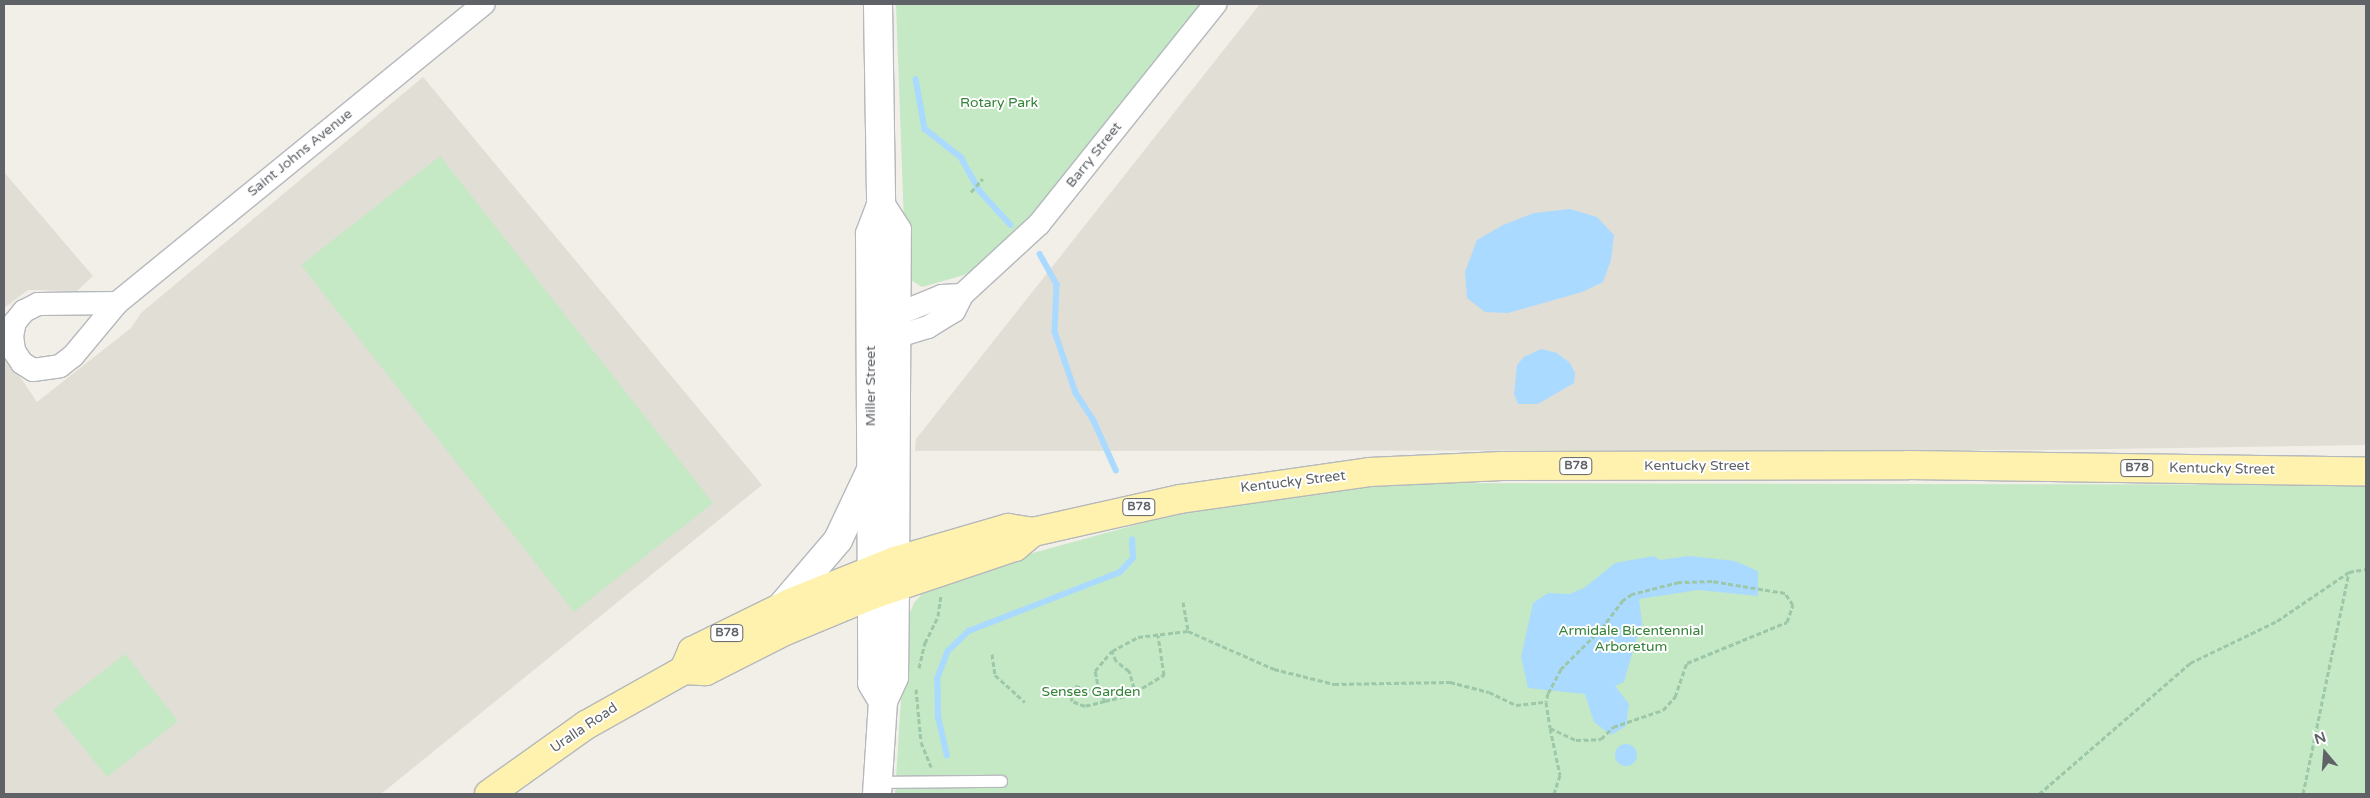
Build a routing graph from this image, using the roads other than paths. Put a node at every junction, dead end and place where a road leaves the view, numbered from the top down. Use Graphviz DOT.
graph roads {
  1 [pos="483,4"];
  2 [pos="878,4"];
  3 [pos="1215,4"];
  4 [pos="117,303"];
  5 [pos="884,331"];
  6 [pos="872,467"];
  7 [pos="2366,470"];
  8 [pos="884,578"];
  9 [pos="781,607"];
  10 [pos="684,670"];
  11 [pos="1000,781"];
  12 [pos="877,788"];
  13 [pos="489,794"];
  1 -- 4 [label="street, Saint Johns Avenue"];
  2 -- 5 [label="main road, Miller Street"];
  3 -- 5 [label="street, Barry Street"];
  5 -- 6 [label="main road, Miller Street"];
  5 -- 8 [label="main road, Miller Street"];
  6 -- 8 [label="main road, Miller Street"];
  6 -- 9 [label="main road"];
  7 -- 8 [label="main road, Kentucky Street / B78"];
  8 -- 9 [label="main road, B78"];
  8 -- 10 [label="main road, Uralla Road / B78"];
  8 -- 12 [label="main road"];
  9 -- 10 [label="main road, B78"];
  10 -- 13 [label="main road, Uralla Road / B78"];
  11 -- 12 [label="lane"];
}
